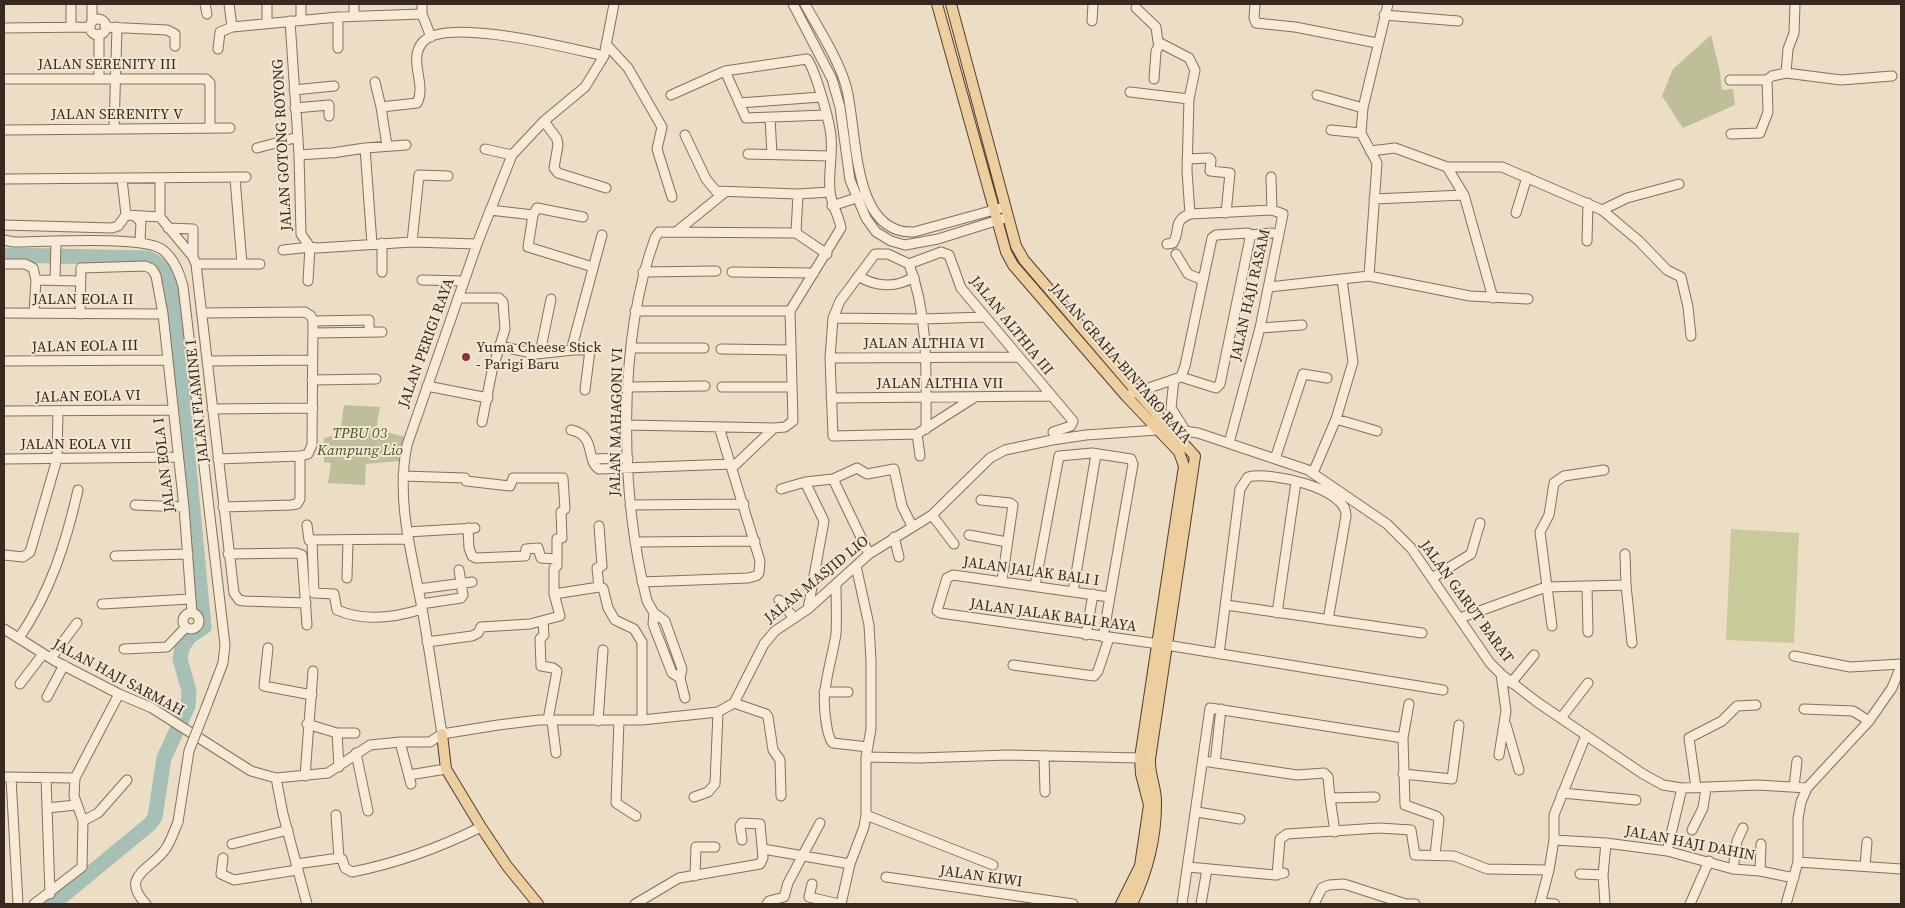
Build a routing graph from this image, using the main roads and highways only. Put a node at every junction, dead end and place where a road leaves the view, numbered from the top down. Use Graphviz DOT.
graph roads {
  1 [pos="937,4"];
  2 [pos="951,4"];
  3 [pos="1176,553"];
  4 [pos="1161,645"];
  5 [pos="442,734"];
  6 [pos="538,904"];
  7 [pos="1120,904"];
  8 [pos="1132,904"];
  1 -- 3 [label="main road, JALAN GRAHA BINTARO RAYA"];
  2 -- 3 [label="main road, JALAN GRAHA BINTARO RAYA"];
  3 -- 4 [label="main road, JALAN GRAHA BINTARO RAYA"];
  4 -- 7 [label="main road, JALAN GRAHA BINTARO RAYA"];
  4 -- 8 [label="main road, JALAN GRAHA BINTARO RAYA"];
  5 -- 6 [label="main road"];
}
